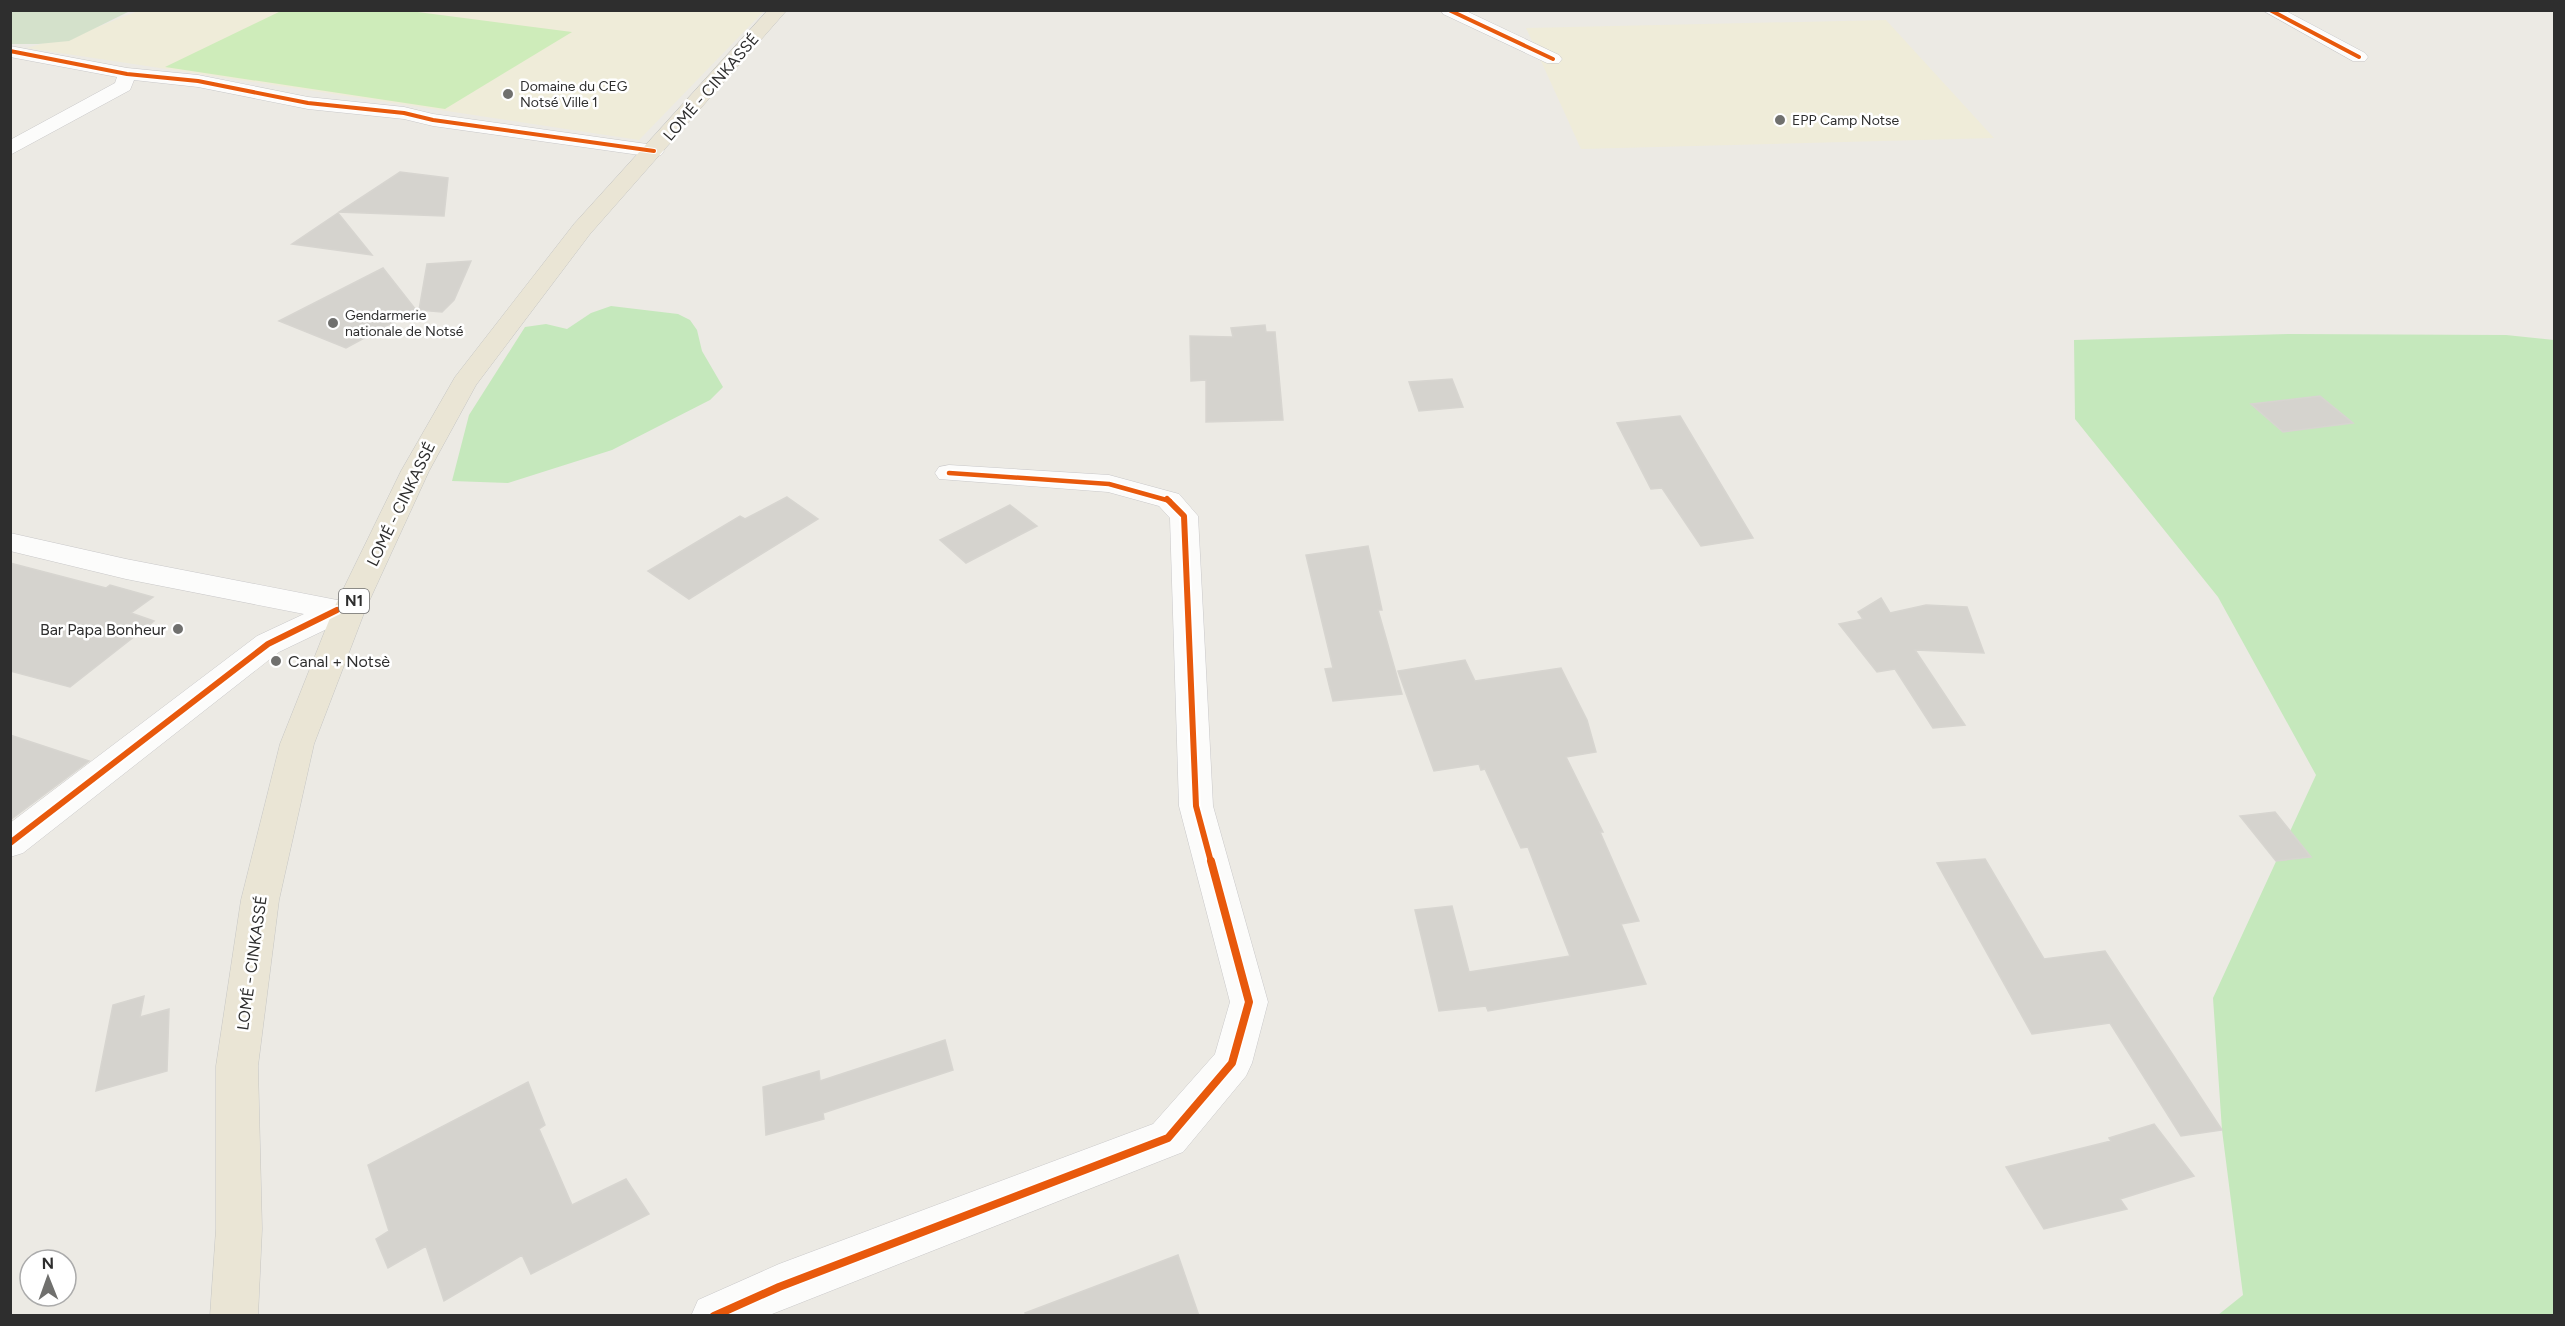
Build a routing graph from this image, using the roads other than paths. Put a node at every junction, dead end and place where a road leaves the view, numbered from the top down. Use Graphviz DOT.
graph roads {
  1 [pos="778,10"];
  2 [pos="1449,10"];
  3 [pos="2270,10"];
  4 [pos="10,51"];
  5 [pos="2359,57"];
  6 [pos="1552,59"];
  7 [pos="127,74"];
  8 [pos="10,149"];
  9 [pos="654,151"];
  10 [pos="949,473"];
  11 [pos="10,542"];
  12 [pos="343,609"];
  13 [pos="10,843"];
  14 [pos="234,1316"];
  15 [pos="714,1316"];
  1 -- 9 [label="highway, LOMÉ - CINKASSÉ / N1"];
  2 -- 6 [label="street"];
  3 -- 5 [label="street"];
  4 -- 7 [label="street"];
  7 -- 8 [label="street"];
  7 -- 9 [label="street"];
  9 -- 12 [label="highway, LOMÉ - CINKASSÉ / N1"];
  10 -- 15 [label="street"];
  11 -- 12 [label="street"];
  12 -- 13 [label="street"];
  12 -- 14 [label="highway, LOMÉ - CINKASSÉ / N1"];
}
